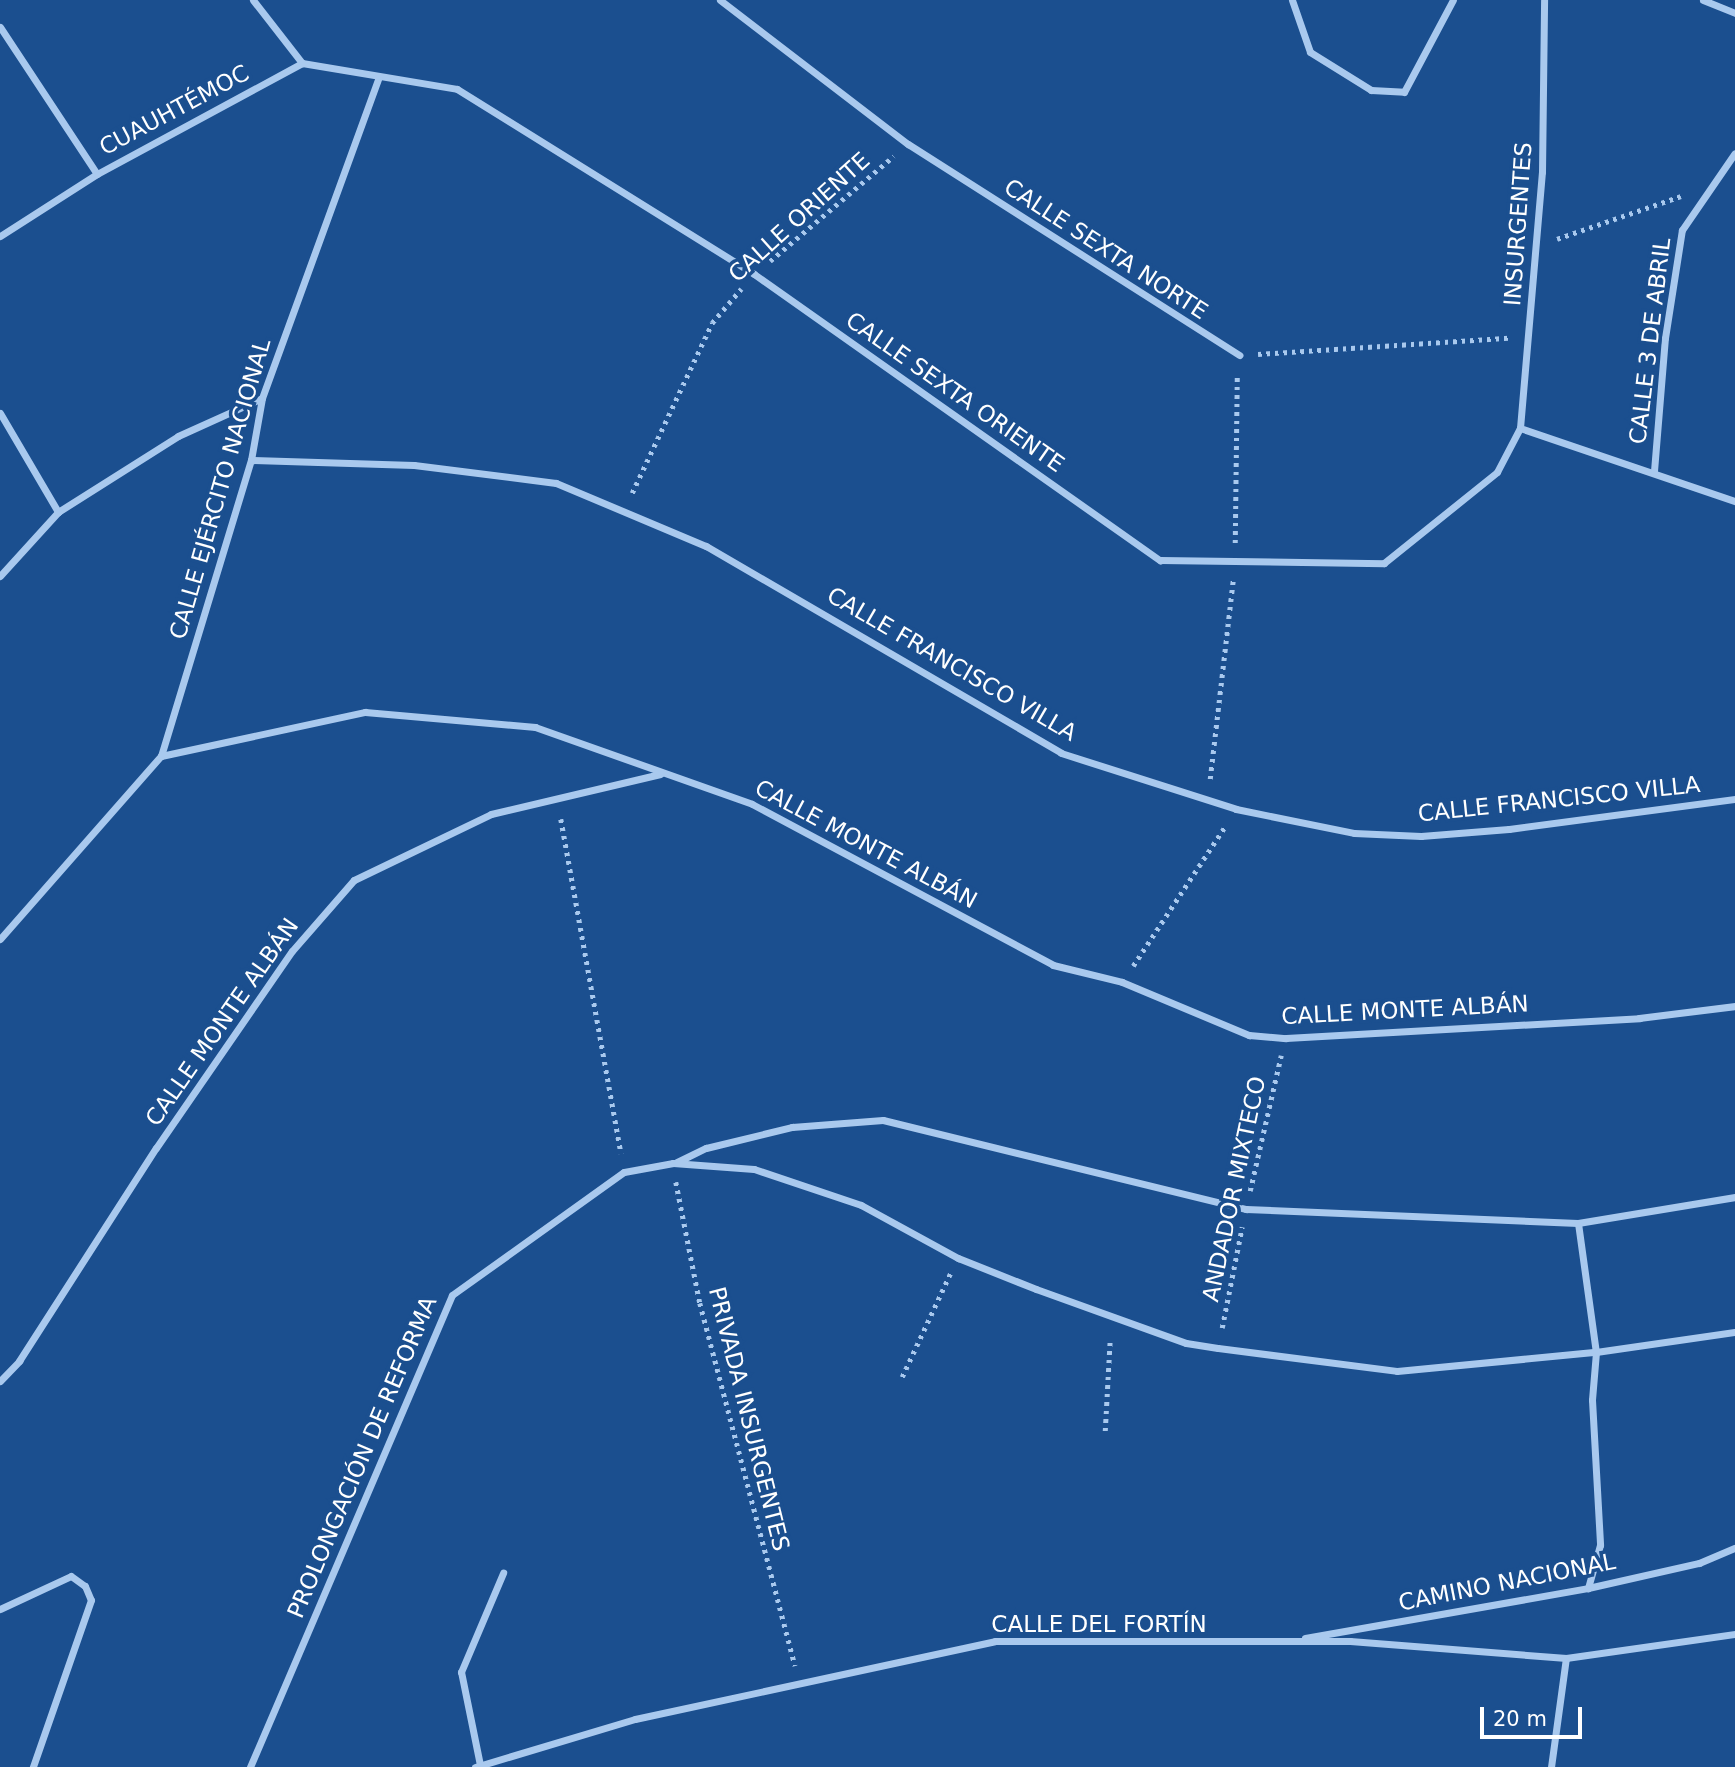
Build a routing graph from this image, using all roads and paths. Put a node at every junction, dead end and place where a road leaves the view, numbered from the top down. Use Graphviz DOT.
graph roads {
  1 [pos="253,0"];
  2 [pos="720,0"];
  3 [pos="1292,0"];
  4 [pos="1453,0"];
  5 [pos="1544,0"];
  6 [pos="1703,0"];
  7 [pos="1735,13"];
  8 [pos="0,27"];
  9 [pos="302,64"];
  10 [pos="379,77"];
  11 [pos="908,144"];
  12 [pos="1735,153"];
  13 [pos="97,174"];
  14 [pos="1716,184"];
  15 [pos="0,236"];
  16 [pos="1536,246"];
  17 [pos="754,274"];
  18 [pos="1529,337"];
  19 [pos="1239,355"];
  20 [pos="262,398"];
  21 [pos="0,413"];
  22 [pos="1520,428"];
  23 [pos="1511,449"];
  24 [pos="251,460"];
  25 [pos="1654,471"];
  26 [pos="1735,502"];
  27 [pos="625,508"];
  28 [pos="58,512"];
  29 [pos="0,576"];
  30 [pos="161,756"];
  31 [pos="662,774"];
  32 [pos="557,796"];
  33 [pos="1735,799"];
  34 [pos="1236,809"];
  35 [pos="0,939"];
  36 [pos="1122,982"];
  37 [pos="1735,1006"];
  38 [pos="1286,1038"];
  39 [pos="673,1164"];
  40 [pos="624,1172"];
  41 [pos="1735,1197"];
  42 [pos="1246,1209"];
  43 [pos="1578,1223"];
  44 [pos="958,1258"];
  45 [pos="1112,1316"];
  46 [pos="1735,1332"];
  47 [pos="1218,1348"];
  48 [pos="1596,1352"];
  49 [pos="902,1377"];
  50 [pos="0,1381"];
  51 [pos="1105,1431"];
  52 [pos="1735,1548"];
  53 [pos="503,1573"];
  54 [pos="1588,1588"];
  55 [pos="0,1609"];
  56 [pos="1735,1634"];
  57 [pos="1283,1642"];
  58 [pos="1566,1658"];
  59 [pos="799,1681"];
  60 [pos="478,1766"];
  61 [pos="33,1767"];
  62 [pos="250,1767"];
  63 [pos="1551,1767"];
  1 -- 9 [label="street"];
  2 -- 11 [label="street, CALLE SEXTA NORTE"];
  3 -- 4 [label="street"];
  5 -- 16 [label="street, INSURGENTES"];
  6 -- 7 [label="street"];
  8 -- 13 [label="street"];
  9 -- 10 [label="street"];
  9 -- 13 [label="street, CUAUHTÉMOC"];
  10 -- 17 [label="street, CALLE SEXTA ORIENTE"];
  10 -- 20 [label="street, CALLE EJÉRCITO NACIONAL"];
  11 -- 17 [label="path, CALLE ORIENTE"];
  11 -- 19 [label="street, CALLE SEXTA NORTE"];
  12 -- 14 [label="street, CALLE 3 DE ABRIL"];
  13 -- 15 [label="street, CUAUHTÉMOC"];
  14 -- 16 [label="path"];
  14 -- 25 [label="street, CALLE 3 DE ABRIL"];
  16 -- 18 [label="street, INSURGENTES"];
  17 -- 23 [label="street, CALLE SEXTA ORIENTE"];
  17 -- 27 [label="path, CALLE ORIENTE"];
  18 -- 19 [label="path"];
  18 -- 22 [label="street, INSURGENTES"];
  20 -- 24 [label="street, CALLE EJÉRCITO NACIONAL"];
  20 -- 28 [label="street"];
  21 -- 28 [label="street"];
  22 -- 23 [label="street, INSURGENTES"];
  22 -- 25 [label="street"];
  24 -- 27 [label="street, CALLE FRANCISCO VILLA"];
  24 -- 30 [label="street, CALLE EJÉRCITO NACIONAL"];
  25 -- 26 [label="street"];
  27 -- 34 [label="street, CALLE FRANCISCO VILLA"];
  28 -- 29 [label="street"];
  30 -- 31 [label="street"];
  30 -- 35 [label="street"];
  31 -- 32 [label="street, CALLE MONTE ALBÁN"];
  31 -- 36 [label="street, CALLE MONTE ALBÁN"];
  32 -- 40 [label="path"];
  32 -- 50 [label="street, CALLE MONTE ALBÁN"];
  33 -- 34 [label="street, CALLE FRANCISCO VILLA"];
  34 -- 36 [label="path"];
  36 -- 38 [label="street, CALLE MONTE ALBÁN"];
  37 -- 38 [label="street, CALLE MONTE ALBÁN"];
  38 -- 42 [label="path, ANDADOR MIXTECO"];
  39 -- 40 [label="street, PROLONGACIÓN DE REFORMA"];
  39 -- 42 [label="street"];
  39 -- 44 [label="street, PROLONGACIÓN DE REFORMA"];
  39 -- 59 [label="path, PRIVADA INSURGENTES"];
  40 -- 62 [label="street, PROLONGACIÓN DE REFORMA"];
  41 -- 43 [label="street"];
  42 -- 43 [label="street"];
  42 -- 47 [label="path, ANDADOR MIXTECO"];
  43 -- 48 [label="street"];
  44 -- 45 [label="street, PROLONGACIÓN DE REFORMA"];
  44 -- 49 [label="path"];
  45 -- 47 [label="street, PROLONGACIÓN DE REFORMA"];
  45 -- 51 [label="path"];
  46 -- 48 [label="street, PROLONGACIÓN DE REFORMA"];
  47 -- 48 [label="street, PROLONGACIÓN DE REFORMA"];
  48 -- 54 [label="street"];
  52 -- 54 [label="street, CAMINO NACIONAL"];
  53 -- 60 [label="street"];
  54 -- 57 [label="street, CAMINO NACIONAL"];
  55 -- 61 [label="street"];
  56 -- 58 [label="street, CALLE DEL FORTÍN"];
  57 -- 58 [label="street, CALLE DEL FORTÍN"];
  57 -- 59 [label="street, CALLE DEL FORTÍN"];
  58 -- 63 [label="street"];
  59 -- 60 [label="street, CALLE DEL FORTÍN"];
}
